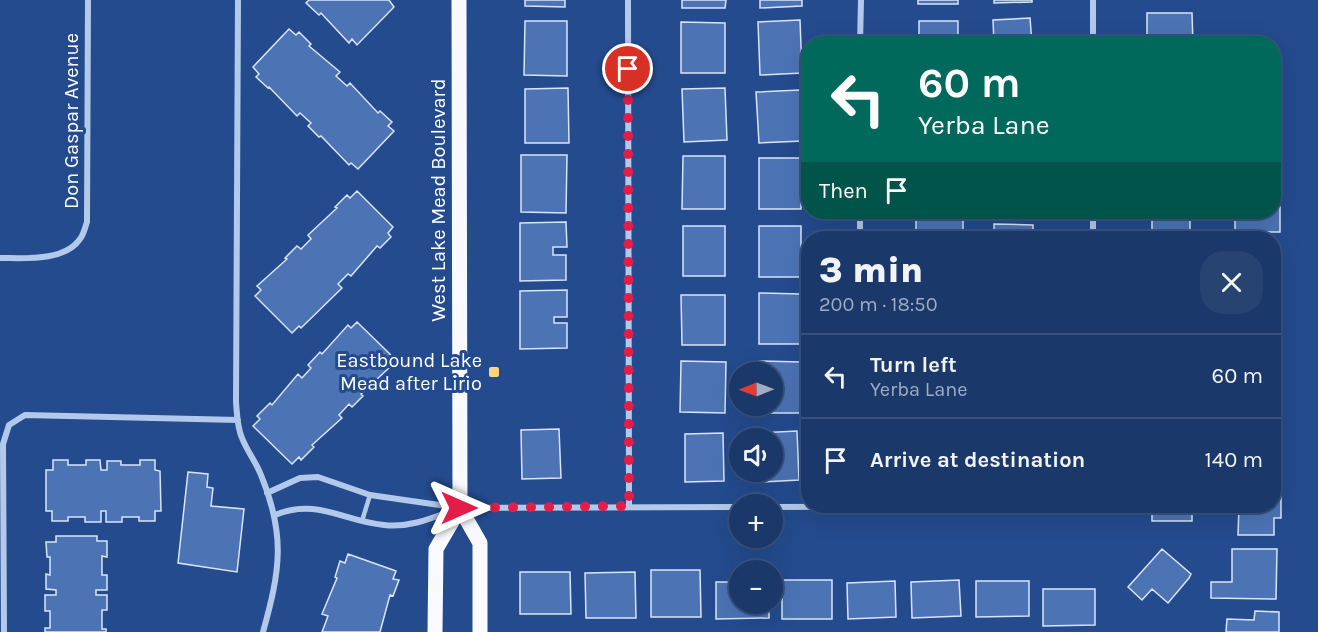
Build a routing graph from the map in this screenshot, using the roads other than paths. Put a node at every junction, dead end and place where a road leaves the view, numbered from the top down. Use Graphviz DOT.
graph roads {
  1 [pos="88,0"];
  2 [pos="238,0"];
  3 [pos="459,0"];
  4 [pos="628,0"];
  5 [pos="861,0"];
  6 [pos="1093,0"];
  7 [pos="861,36"];
  8 [pos="1093,36"];
  9 [pos="0,258"];
  10 [pos="238,420"];
  11 [pos="267,493"];
  12 [pos="370,495"];
  13 [pos="629,506"];
  14 [pos="729,507"];
  15 [pos="783,507"];
  16 [pos="801,507"];
  17 [pos="459,508"];
  18 [pos="275,515"];
  19 [pos="362,521"];
  20 [pos="4,632"];
  21 [pos="263,632"];
  22 [pos="435,632"];
  23 [pos="480,632"];
  1 -- 9 [label="street, Don Gaspar Avenue"];
  2 -- 10 [label="street"];
  3 -- 17 [label="main road, West Lake Mead Boulevard"];
  4 -- 13 [label="street"];
  5 -- 7 [label="street"];
  6 -- 8 [label="street"];
  10 -- 11 [label="street"];
  10 -- 20 [label="street"];
  11 -- 12 [label="street"];
  11 -- 18 [label="street"];
  12 -- 17 [label="street"];
  12 -- 19 [label="lane"];
  13 -- 14 [label="street"];
  13 -- 17 [label="street"];
  15 -- 16 [label="street"];
  17 -- 19 [label="street"];
  17 -- 22 [label="main road, West Lake Mead Boulevard"];
  17 -- 23 [label="main road"];
  18 -- 19 [label="street"];
  18 -- 21 [label="street"];
}
